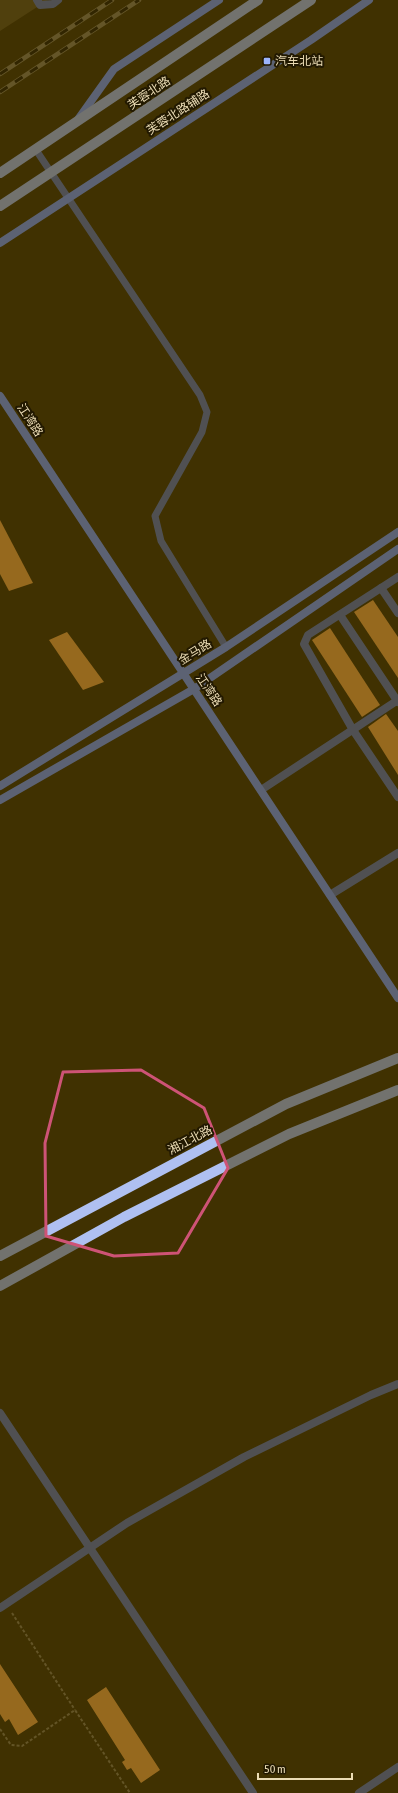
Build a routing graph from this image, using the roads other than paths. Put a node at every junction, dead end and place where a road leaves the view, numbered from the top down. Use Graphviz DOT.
graph roads {
  1 [pos="37,0"];
  2 [pos="58,0"];
  3 [pos="219,0"];
  4 [pos="258,0"];
  5 [pos="311,0"];
  6 [pos="369,0"];
  7 [pos="75,124"];
  8 [pos="36,150"];
  9 [pos="0,173"];
  10 [pos="52,173"];
  11 [pos="69,198"];
  12 [pos="0,206"];
  13 [pos="0,243"];
  14 [pos="0,396"];
  15 [pos="398,532"];
  16 [pos="398,549"];
  17 [pos="398,576"];
  18 [pos="381,588"];
  19 [pos="398,613"];
  20 [pos="340,615"];
  21 [pos="226,647"];
  22 [pos="184,673"];
  23 [pos="194,689"];
  24 [pos="398,701"];
  25 [pos="353,730"];
  26 [pos="0,786"];
  27 [pos="261,790"];
  28 [pos="398,797"];
  29 [pos="0,800"];
  30 [pos="398,853"];
  31 [pos="330,895"];
  32 [pos="395,987"];
  33 [pos="398,998"];
  34 [pos="398,1058"];
  35 [pos="398,1090"];
  36 [pos="0,1256"];
  37 [pos="0,1286"];
  38 [pos="398,1384"];
  39 [pos="0,1413"];
  40 [pos="90,1549"];
  41 [pos="0,1608"];
  42 [pos="398,1767"];
  43 [pos="253,1793"];
  44 [pos="359,1793"];
  1 -- 2 [label="street"];
  3 -- 7 [label="street"];
  4 -- 7 [label="main road, 芙蓉北路"];
  5 -- 10 [label="main road, 芙蓉北路"];
  6 -- 11 [label="street, 芙蓉北路辅路"];
  7 -- 8 [label="main road, 芙蓉北路"];
  8 -- 9 [label="main road, 芙蓉北路"];
  8 -- 10 [label="lane"];
  10 -- 11 [label="lane"];
  10 -- 12 [label="main road, 芙蓉北路"];
  11 -- 13 [label="street, 芙蓉北路辅路"];
  11 -- 21 [label="lane"];
  14 -- 22 [label="street, 江湾路"];
  15 -- 21 [label="street, 金马路"];
  16 -- 23 [label="street"];
  17 -- 18 [label="street"];
  18 -- 19 [label="street"];
  18 -- 20 [label="street"];
  20 -- 24 [label="street"];
  20 -- 25 [label="street"];
  21 -- 22 [label="street, 金马路"];
  22 -- 23 [label="street, 江湾路"];
  22 -- 26 [label="street, 金马路"];
  23 -- 27 [label="street, 江湾路"];
  23 -- 29 [label="street"];
  24 -- 25 [label="street"];
  25 -- 27 [label="street"];
  25 -- 28 [label="street"];
  27 -- 31 [label="street, 江湾路"];
  30 -- 31 [label="street"];
  31 -- 32 [label="street, 江湾路"];
  32 -- 33 [label="street, 江湾路"];
  34 -- 36 [label="main road, 湘江北路"];
  35 -- 37 [label="main road"];
  38 -- 40 [label="street"];
  39 -- 40 [label="street"];
  40 -- 41 [label="street"];
  40 -- 43 [label="street"];
  42 -- 44 [label="street"];
}
